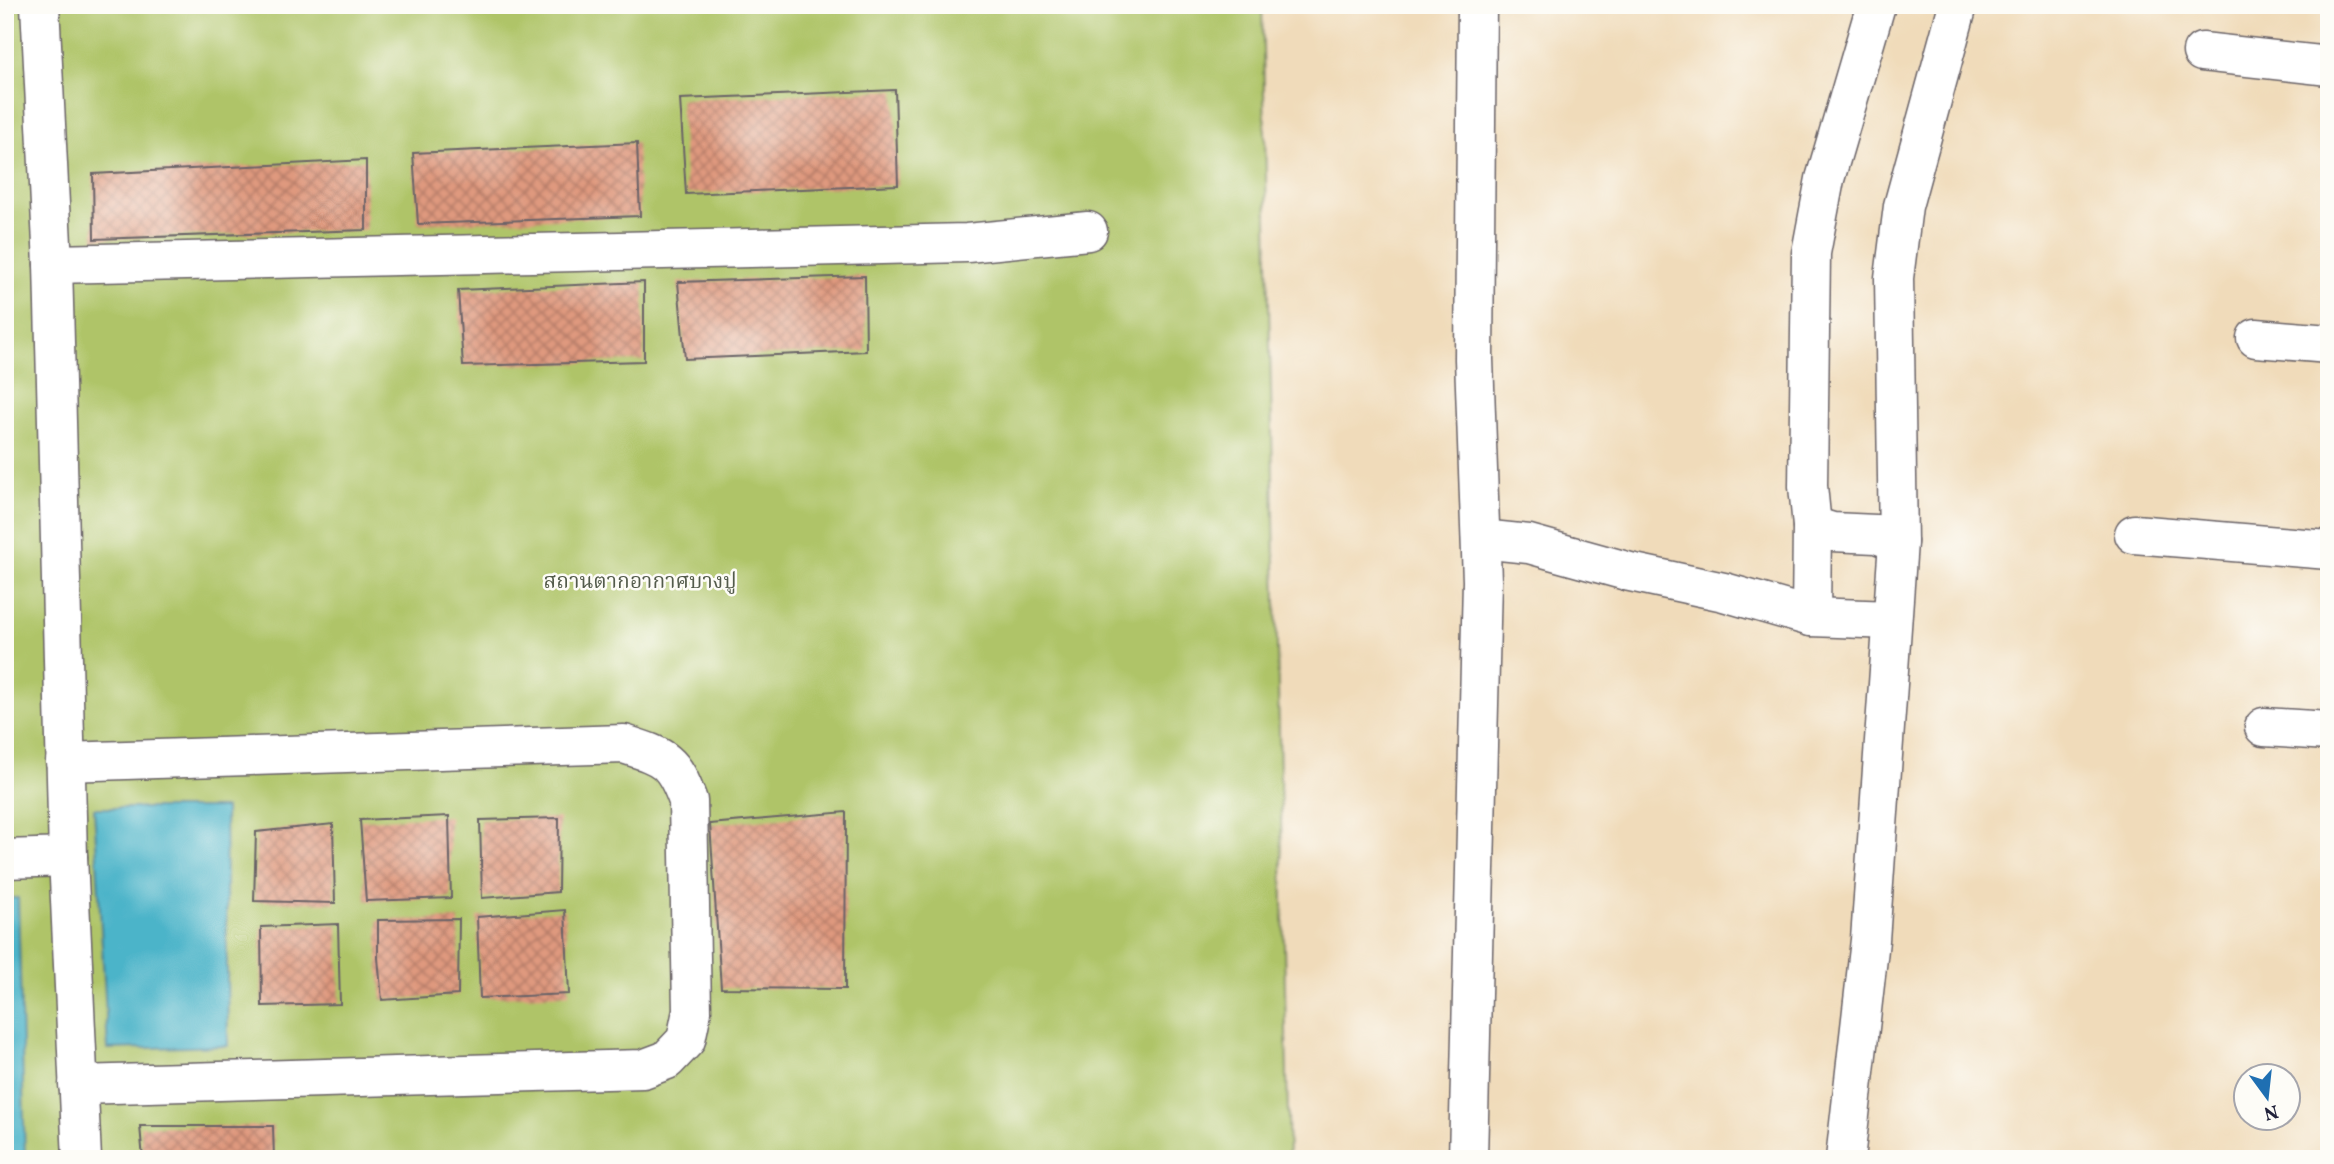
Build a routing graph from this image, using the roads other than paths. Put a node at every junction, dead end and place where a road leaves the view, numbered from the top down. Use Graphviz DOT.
graph roads {
  1 [pos="40,5"];
  2 [pos="1477,5"];
  3 [pos="1876,5"];
  4 [pos="1958,5"];
  5 [pos="2202,52"];
  6 [pos="2329,66"];
  7 [pos="1087,231"];
  8 [pos="53,264"];
  9 [pos="2256,338"];
  10 [pos="2329,344"];
  11 [pos="1822,529"];
  12 [pos="2134,534"];
  13 [pos="1887,538"];
  14 [pos="1480,539"];
  15 [pos="2329,550"];
  16 [pos="1811,617"];
  17 [pos="1892,620"];
  18 [pos="2264,727"];
  19 [pos="2329,731"];
  20 [pos="65,762"];
  21 [pos="68,857"];
  22 [pos="5,859"];
  23 [pos="78,1085"];
  24 [pos="82,1159"];
  25 [pos="1468,1159"];
  26 [pos="1845,1159"];
  1 -- 8 [label="street"];
  2 -- 14 [label="street"];
  3 -- 11 [label="street"];
  4 -- 13 [label="street"];
  5 -- 6 [label="street"];
  7 -- 8 [label="street"];
  8 -- 20 [label="street"];
  9 -- 10 [label="street"];
  11 -- 13 [label="street"];
  11 -- 16 [label="street"];
  12 -- 15 [label="street"];
  13 -- 17 [label="street"];
  14 -- 16 [label="street"];
  14 -- 25 [label="street"];
  16 -- 17 [label="street"];
  17 -- 26 [label="street"];
  18 -- 19 [label="street"];
  20 -- 21 [label="street"];
  20 -- 23 [label="street"];
  21 -- 22 [label="street"];
  21 -- 23 [label="street"];
  23 -- 24 [label="street"];
}
